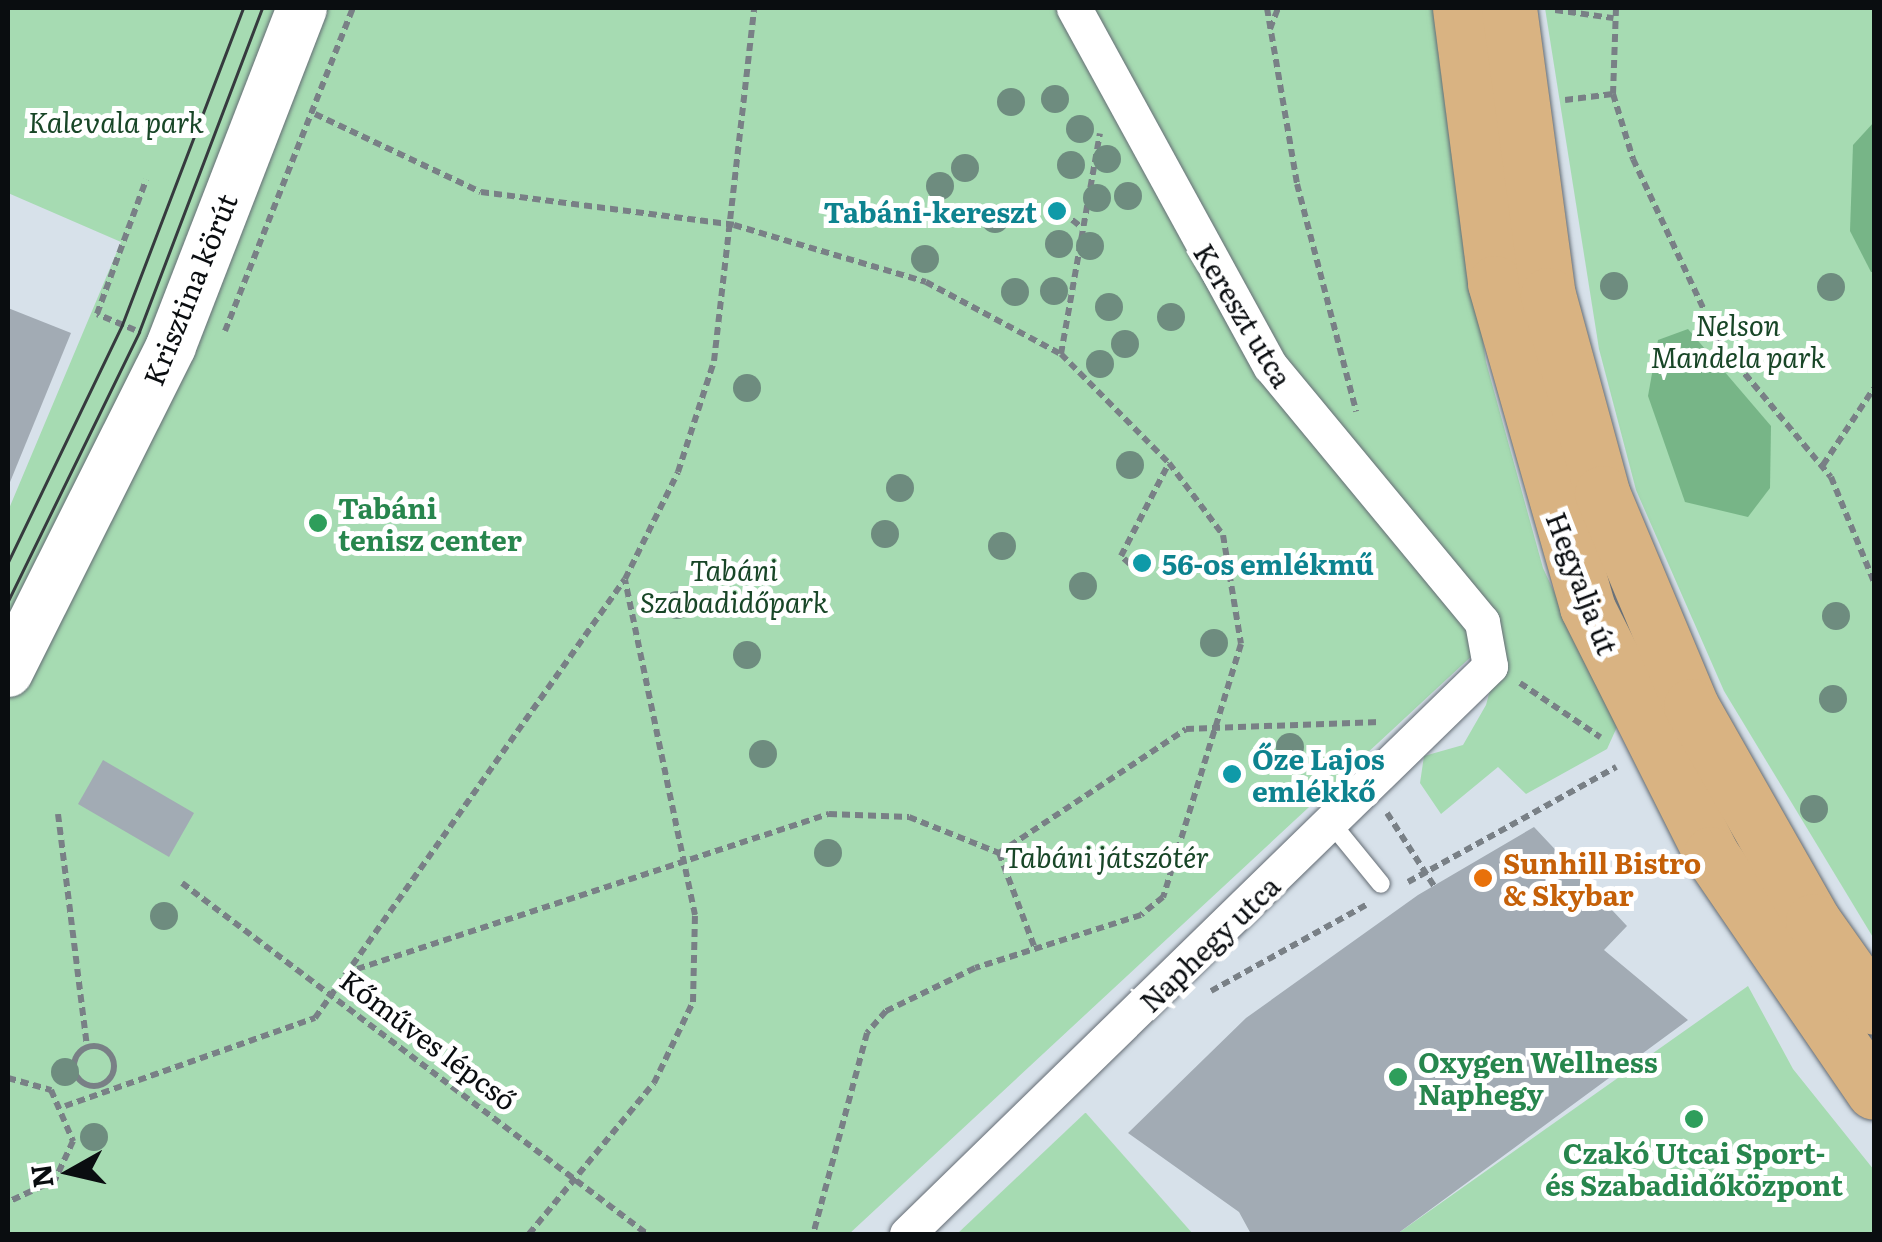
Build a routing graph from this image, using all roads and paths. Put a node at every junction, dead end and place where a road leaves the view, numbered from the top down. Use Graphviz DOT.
graph roads {
  1 [pos="302,8"];
  2 [pos="353,8"];
  3 [pos="754,8"];
  4 [pos="1074,8"];
  5 [pos="1267,8"];
  6 [pos="1278,8"];
  7 [pos="1460,8"];
  8 [pos="1509,8"];
  9 [pos="1538,8"];
  10 [pos="1616,8"];
  11 [pos="1613,18"];
  12 [pos="1270,30"];
  13 [pos="1614,94"];
  14 [pos="1551,102"];
  15 [pos="314,114"];
  16 [pos="1100,132"];
  17 [pos="146,180"];
  18 [pos="1062,212"];
  19 [pos="734,225"];
  20 [pos="1080,228"];
  21 [pos="220,336"];
  22 [pos="150,337"];
  23 [pos="1061,354"];
  24 [pos="1874,388"];
  25 [pos="1360,426"];
  26 [pos="1169,463"];
  27 [pos="1823,465"];
  28 [pos="1130,564"];
  29 [pos="625,579"];
  30 [pos="1874,582"];
  31 [pos="1492,642"];
  32 [pos="8,672"];
  33 [pos="1392,721"];
  34 [pos="1222,727"];
  35 [pos="1620,742"];
  36 [pos="1370,787"];
  37 [pos="58,814"];
  38 [pos="1332,824"];
  39 [pos="999,853"];
  40 [pos="678,858"];
  41 [pos="182,883"];
  42 [pos="1381,884"];
  43 [pos="1434,886"];
  44 [pos="1034,949"];
  45 [pos="356,969"];
  46 [pos="336,996"];
  47 [pos="1874,1006"];
  48 [pos="87,1047"];
  49 [pos="8,1078"];
  50 [pos="101,1089"];
  51 [pos="1874,1092"];
  52 [pos="65,1106"];
  53 [pos="575,1178"];
  54 [pos="8,1202"];
  55 [pos="529,1234"];
  56 [pos="647,1234"];
  57 [pos="813,1234"];
  58 [pos="907,1234"];
  1 -- 32 [label="main road, Krisztina körút"];
  2 -- 15 [label="path"];
  3 -- 19 [label="path"];
  4 -- 31 [label="street, Kereszt utca"];
  5 -- 12 [label="path"];
  6 -- 12 [label="path"];
  7 -- 51 [label="main road, Hegyalja út"];
  8 -- 47 [label="main road, Hegyalja út"];
  9 -- 11 [label="path"];
  10 -- 11 [label="path"];
  11 -- 13 [label="path"];
  12 -- 25 [label="path"];
  13 -- 14 [label="path"];
  13 -- 27 [label="path"];
  15 -- 19 [label="path"];
  15 -- 21 [label="path"];
  16 -- 20 [label="path"];
  17 -- 22 [label="path"];
  18 -- 20 [label="path"];
  19 -- 23 [label="path"];
  19 -- 29 [label="path"];
  20 -- 23 [label="path"];
  23 -- 26 [label="path"];
  24 -- 27 [label="path"];
  26 -- 28 [label="path"];
  26 -- 34 [label="path"];
  27 -- 30 [label="path"];
  29 -- 40 [label="path"];
  29 -- 45 [label="path"];
  31 -- 35 [label="path"];
  31 -- 36 [label="street, Naphegy utca"];
  33 -- 34 [label="path"];
  34 -- 39 [label="path"];
  34 -- 44 [label="path"];
  36 -- 38 [label="street, Naphegy utca"];
  36 -- 43 [label="path"];
  37 -- 48 [label="path"];
  38 -- 42 [label="lane"];
  38 -- 58 [label="street, Naphegy utca"];
  39 -- 40 [label="path"];
  39 -- 44 [label="path"];
  40 -- 45 [label="path"];
  40 -- 53 [label="path"];
  41 -- 46 [label="path, Kőműves lépcső"];
  44 -- 57 [label="path"];
  45 -- 46 [label="path"];
  46 -- 50 [label="path"];
  46 -- 53 [label="path, Kőműves lépcső"];
  48 -- 50 [label="path"];
  48 -- 50 [label="path"];
  49 -- 52 [label="path"];
  50 -- 52 [label="path"];
  52 -- 54 [label="path"];
  53 -- 55 [label="path"];
  53 -- 56 [label="path, Kőműves lépcső"];
}
